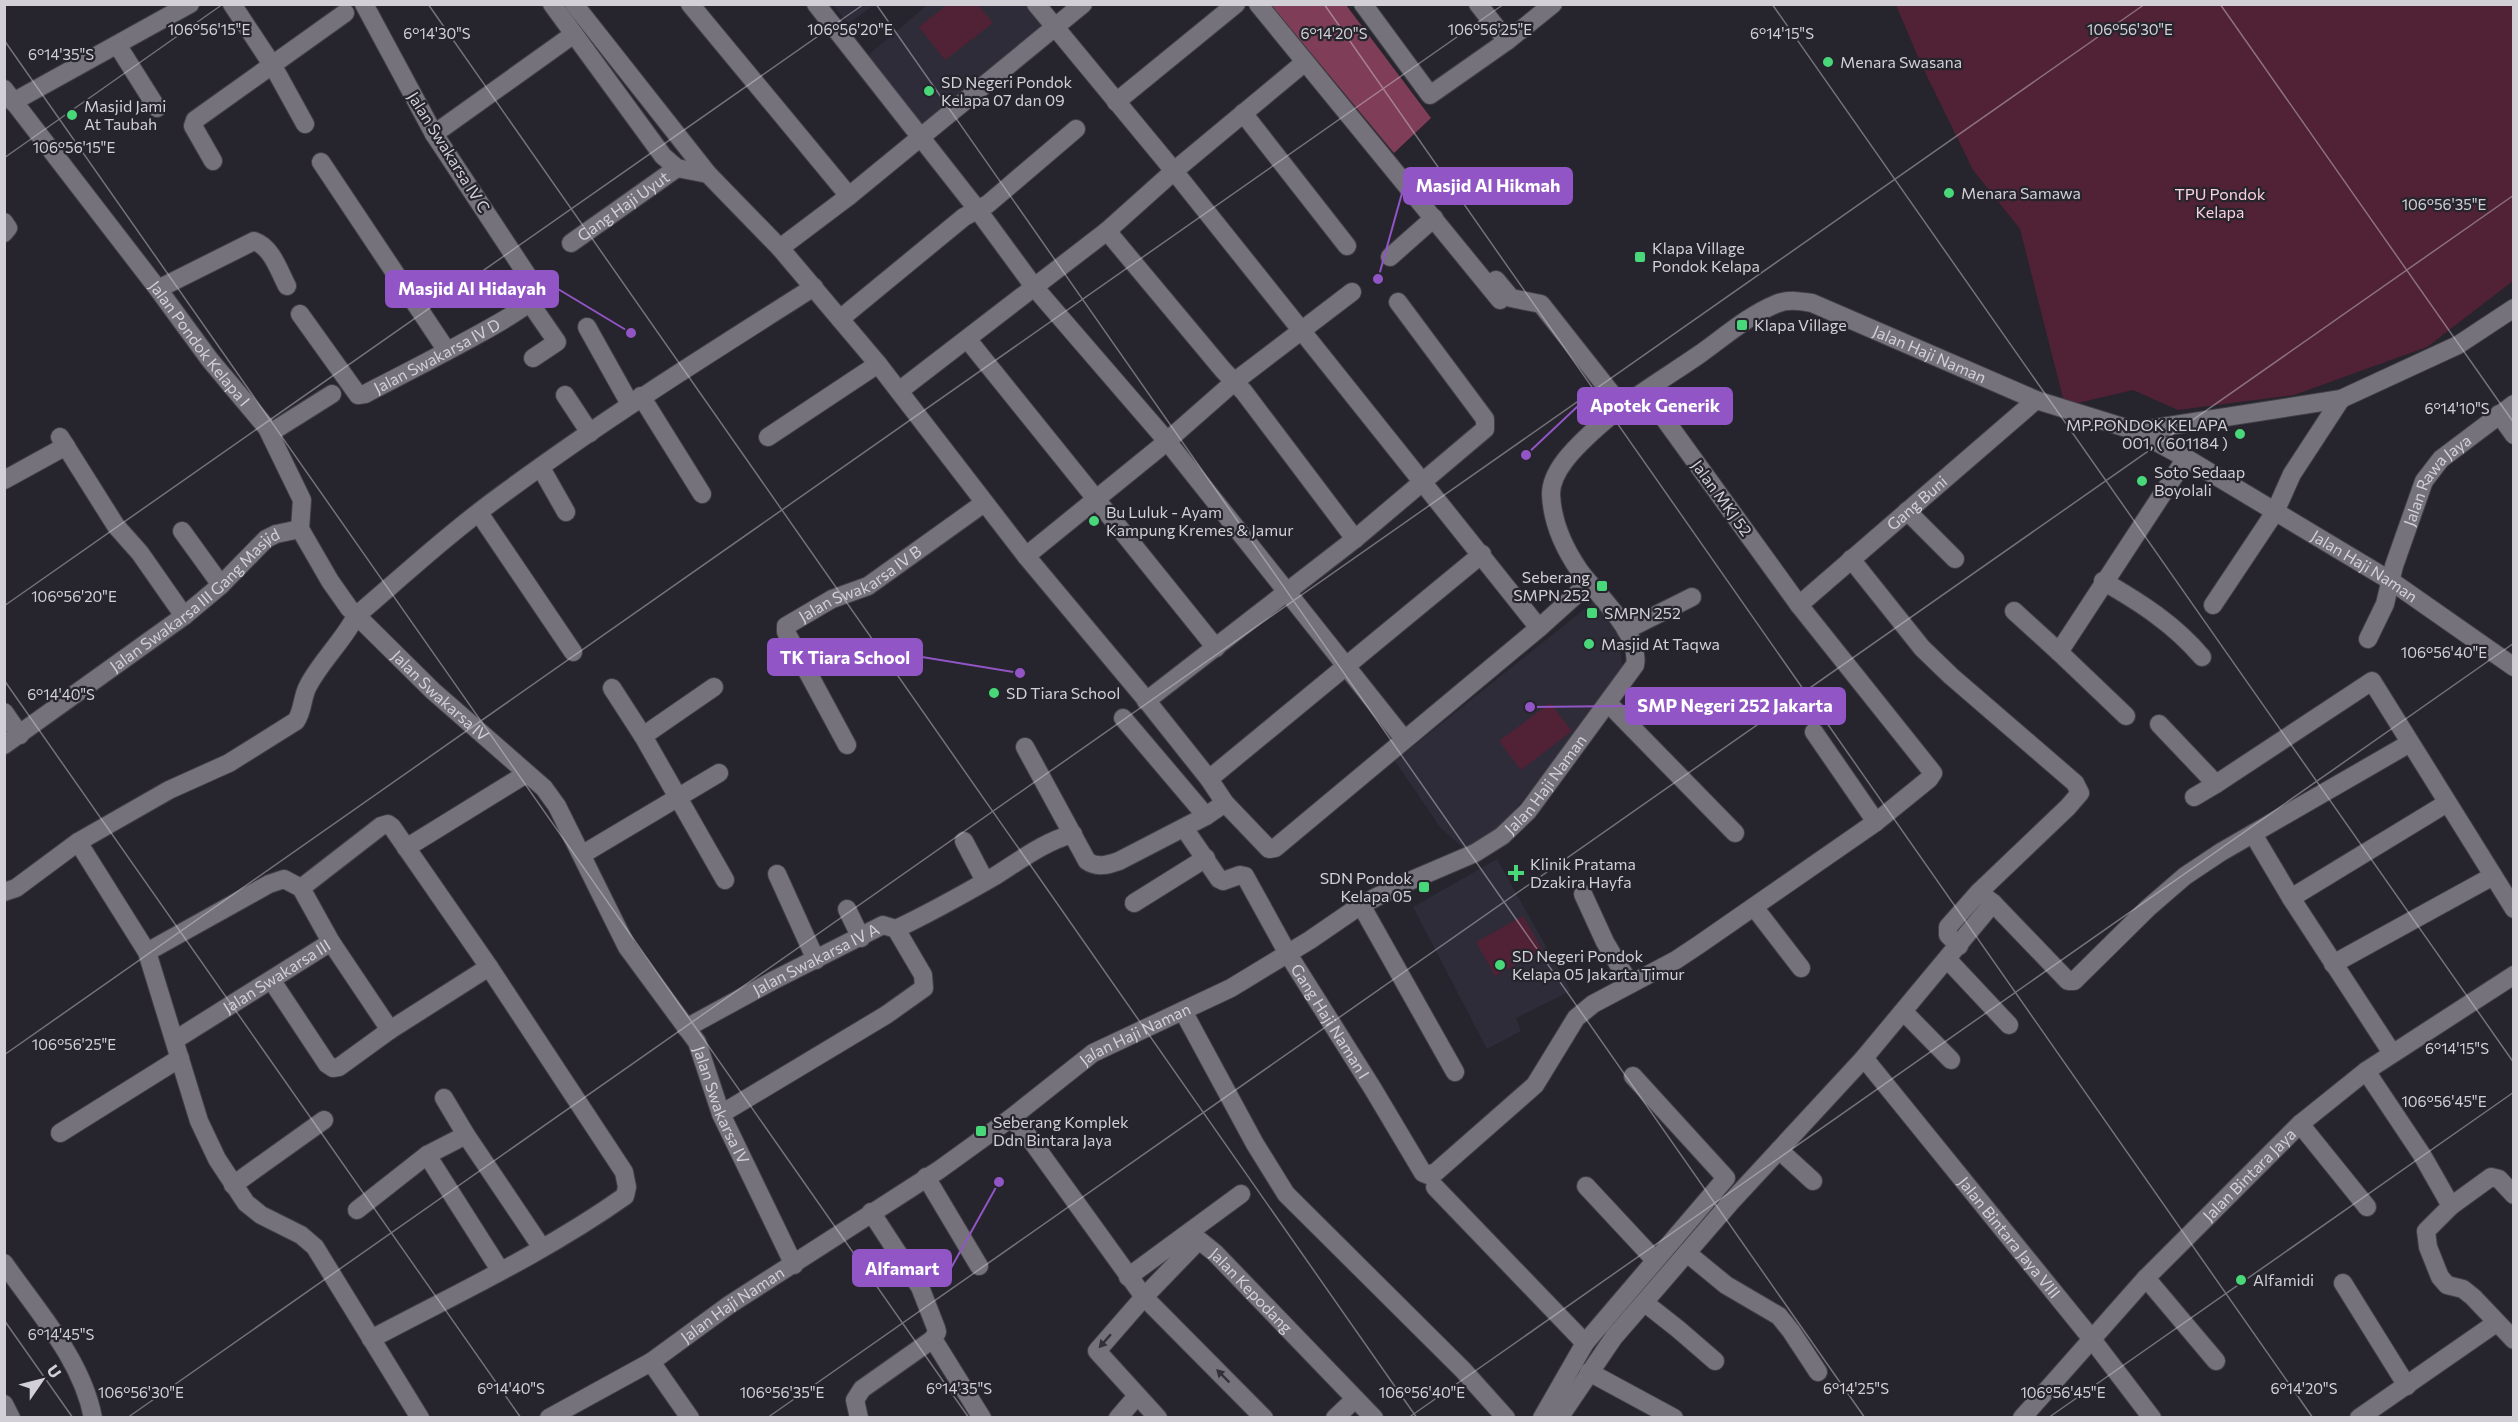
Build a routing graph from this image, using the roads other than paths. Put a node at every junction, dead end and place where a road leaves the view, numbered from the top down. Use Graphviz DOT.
graph roads {
  1 [pos="190,4"];
  2 [pos="232,4"];
  3 [pos="364,4"];
  4 [pos="552,4"];
  5 [pos="574,4"];
  6 [pos="690,4"];
  7 [pos="816,4"];
  8 [pos="1036,4"];
  9 [pos="1083,4"];
  10 [pos="1236,4"];
  11 [pos="1258,4"];
  12 [pos="1363,4"];
  13 [pos="1478,4"];
  14 [pos="1553,4"];
  15 [pos="345,13"];
  16 [pos="1055,28"];
  17 [pos="574,34"];
  18 [pos="1507,41"];
  19 [pos="118,46"];
  20 [pos="1305,62"];
  21 [pos="273,66"];
  22 [pos="9,96"];
  23 [pos="1116,102"];
  24 [pos="157,108"];
  25 [pos="1243,113"];
  26 [pos="305,124"];
  27 [pos="1076,129"];
  28 [pos="434,134"];
  29 [pos="920,136"];
  30 [pos="213,161"];
  31 [pos="321,162"];
  32 [pos="677,168"];
  33 [pos="1174,171"];
  34 [pos="708,174"];
  35 [pos="849,196"];
  36 [pos="977,209"];
  37 [pos="1437,214"];
  38 [pos="4,222"];
  39 [pos="1107,231"];
  40 [pos="4,233"];
  41 [pos="571,243"];
  42 [pos="1347,246"];
  43 [pos="780,248"];
  44 [pos="1390,256"];
  45 [pos="287,286"];
  46 [pos="814,287"];
  47 [pos="1035,288"];
  48 [pos="158,289"];
  49 [pos="1352,292"];
  50 [pos="532,300"];
  51 [pos="1398,302"];
  52 [pos="2514,308"];
  53 [pos="300,315"];
  54 [pos="840,319"];
  55 [pos="587,327"];
  56 [pos="1301,333"];
  57 [pos="968,340"];
  58 [pos="447,351"];
  59 [pos="533,358"];
  60 [pos="878,364"];
  61 [pos="1234,382"];
  62 [pos="899,391"];
  63 [pos="1645,392"];
  64 [pos="332,394"];
  65 [pos="565,395"];
  66 [pos="2341,399"];
  67 [pos="636,400"];
  68 [pos="2036,400"];
  69 [pos="1623,408"];
  70 [pos="2506,409"];
  71 [pos="2136,431"];
  72 [pos="270,433"];
  73 [pos="590,433"];
  74 [pos="2514,435"];
  75 [pos="768,437"];
  76 [pos="1167,441"];
  77 [pos="2186,458"];
  78 [pos="540,468"];
  79 [pos="4,480"];
  80 [pos="1422,484"];
  81 [pos="702,494"];
  82 [pos="1096,501"];
  83 [pos="984,503"];
  84 [pos="1907,511"];
  85 [pos="566,512"];
  86 [pos="2275,512"];
  87 [pos="479,513"];
  88 [pos="300,529"];
  89 [pos="182,531"];
  90 [pos="1355,539"];
  91 [pos="1482,554"];
  92 [pos="1026,556"];
  93 [pos="1851,559"];
  94 [pos="1955,559"];
  95 [pos="2103,581"];
  96 [pos="2391,581"];
  97 [pos="1589,583"];
  98 [pos="221,585"];
  99 [pos="1285,591"];
  100 [pos="1692,597"];
  101 [pos="1799,604"];
  102 [pos="2213,605"];
  103 [pos="2014,611"];
  104 [pos="183,616"];
  105 [pos="356,616"];
  106 [pos="1539,628"];
  107 [pos="1626,630"];
  108 [pos="2368,639"];
  109 [pos="1216,648"];
  110 [pos="573,652"];
  111 [pos="2059,652"];
  112 [pos="2202,657"];
  113 [pos="1346,666"];
  114 [pos="2514,667"];
  115 [pos="714,687"];
  116 [pos="612,688"];
  117 [pos="1146,701"];
  118 [pos="1608,703"];
  119 [pos="4,712"];
  120 [pos="2126,716"];
  121 [pos="1123,718"];
  122 [pos="2158,724"];
  123 [pos="1814,732"];
  124 [pos="643,736"];
  125 [pos="1404,739"];
  126 [pos="12,740"];
  127 [pos="2410,743"];
  128 [pos="848,744"];
  129 [pos="1025,747"];
  130 [pos="719,772"];
  131 [pos="526,774"];
  132 [pos="1209,779"];
  133 [pos="2216,784"];
  134 [pos="2194,797"];
  135 [pos="680,798"];
  136 [pos="1225,803"];
  137 [pos="2447,803"];
  138 [pos="1206,816"];
  139 [pos="1876,822"];
  140 [pos="1184,828"];
  141 [pos="1735,833"];
  142 [pos="1073,834"];
  143 [pos="2253,834"];
  144 [pos="964,841"];
  145 [pos="78,842"];
  146 [pos="406,848"];
  147 [pos="583,854"];
  148 [pos="1206,858"];
  149 [pos="777,874"];
  150 [pos="2493,876"];
  151 [pos="724,880"];
  152 [pos="986,881"];
  153 [pos="301,888"];
  154 [pos="4,892"];
  155 [pos="1584,894"];
  156 [pos="1986,898"];
  157 [pos="2291,898"];
  158 [pos="1134,903"];
  159 [pos="1361,905"];
  160 [pos="1754,907"];
  161 [pos="848,909"];
  162 [pos="2514,909"];
  163 [pos="896,929"];
  164 [pos="861,938"];
  165 [pos="331,942"];
  166 [pos="147,952"];
  167 [pos="1953,953"];
  168 [pos="1288,954"];
  169 [pos="816,960"];
  170 [pos="2333,964"];
  171 [pos="489,967"];
  172 [pos="1801,968"];
  173 [pos="2514,975"];
  174 [pos="272,981"];
  175 [pos="1630,984"];
  176 [pos="1183,1011"];
  177 [pos="1904,1012"];
  178 [pos="2009,1025"];
  179 [pos="686,1029"];
  180 [pos="390,1030"];
  181 [pos="175,1040"];
  182 [pos="2392,1053"];
  183 [pos="180,1058"];
  184 [pos="1864,1058"];
  185 [pos="1952,1060"];
  186 [pos="2366,1071"];
  187 [pos="1455,1072"];
  188 [pos="1633,1076"];
  189 [pos="444,1098"];
  190 [pos="722,1114"];
  191 [pos="1011,1118"];
  192 [pos="324,1120"];
  193 [pos="2300,1124"];
  194 [pos="60,1133"];
  195 [pos="466,1135"];
  196 [pos="1779,1150"];
  197 [pos="427,1155"];
  198 [pos="926,1178"];
  199 [pos="1813,1181"];
  200 [pos="233,1185"];
  201 [pos="1586,1186"];
  202 [pos="1435,1187"];
  203 [pos="1241,1194"];
  204 [pos="2514,1195"];
  205 [pos="2451,1206"];
  206 [pos="2367,1207"];
  207 [pos="357,1210"];
  208 [pos="871,1212"];
  209 [pos="542,1248"];
  210 [pos="1687,1253"];
  211 [pos="1654,1259"];
  212 [pos="794,1265"];
  213 [pos="979,1266"];
  214 [pos="6,1268"];
  215 [pos="500,1270"];
  216 [pos="1128,1277"];
  217 [pos="2146,1278"];
  218 [pos="2343,1283"];
  219 [pos="1144,1297"];
  220 [pos="1645,1303"];
  221 [pos="2496,1323"];
  222 [pos="2091,1338"];
  223 [pos="371,1339"];
  224 [pos="933,1339"];
  225 [pos="2514,1340"];
  226 [pos="1585,1343"];
  227 [pos="1715,1361"];
  228 [pos="2216,1361"];
  229 [pos="651,1362"];
  230 [pos="1589,1372"];
  231 [pos="1818,1372"];
  232 [pos="2407,1386"];
  233 [pos="1137,1396"];
  234 [pos="1355,1399"];
  235 [pos="4,1404"];
  236 [pos="88,1415"];
  237 [pos="11,1418"];
  238 [pos="420,1418"];
  239 [pos="549,1418"];
  240 [pos="690,1418"];
  241 [pos="859,1418"];
  242 [pos="981,1418"];
  243 [pos="1118,1418"];
  244 [pos="1158,1418"];
  245 [pos="1264,1418"];
  246 [pos="1335,1418"];
  247 [pos="1374,1418"];
  248 [pos="1506,1418"];
  249 [pos="1542,1418"];
  250 [pos="1559,1418"];
  251 [pos="1674,1418"];
  252 [pos="2022,1418"];
  253 [pos="2152,1418"];
  254 [pos="2360,1418"];
  1 -- 19 [label="street"];
  2 -- 21 [label="street"];
  3 -- 28 [label="street, Jalan Swakarsa IV C"];
  4 -- 17 [label="street"];
  5 -- 34 [label="street"];
  6 -- 35 [label="street"];
  7 -- 29 [label="street"];
  8 -- 16 [label="street"];
  9 -- 16 [label="street"];
  10 -- 23 [label="street"];
  11 -- 20 [label="street"];
  12 -- 18 [label="street"];
  13 -- 18 [label="street"];
  14 -- 18 [label="street"];
  15 -- 21 [label="street"];
  16 -- 23 [label="street"];
  16 -- 29 [label="street"];
  17 -- 28 [label="street"];
  17 -- 32 [label="street"];
  19 -- 22 [label="street"];
  19 -- 24 [label="street"];
  20 -- 25 [label="street"];
  20 -- 37 [label="street"];
  21 -- 26 [label="street"];
  21 -- 30 [label="street"];
  22 -- 48 [label="street, Jalan Pondok Kelapa I"];
  23 -- 33 [label="street"];
  25 -- 33 [label="street"];
  25 -- 42 [label="street"];
  27 -- 36 [label="street"];
  28 -- 50 [label="street, Jalan Swakarsa IV C"];
  29 -- 35 [label="street"];
  29 -- 36 [label="street"];
  31 -- 58 [label="street"];
  32 -- 34 [label="street"];
  32 -- 41 [label="street, Gang Haji Uyut"];
  33 -- 39 [label="street"];
  33 -- 56 [label="street"];
  34 -- 43 [label="street"];
  35 -- 43 [label="street"];
  36 -- 47 [label="street"];
  36 -- 54 [label="street"];
  37 -- 44 [label="street"];
  37 -- 69 [label="street"];
  38 -- 40 [label="street"];
  39 -- 47 [label="street"];
  39 -- 61 [label="street"];
  43 -- 46 [label="street"];
  45 -- 48 [label="street"];
  46 -- 54 [label="street"];
  46 -- 67 [label="street"];
  47 -- 57 [label="street"];
  47 -- 76 [label="street"];
  48 -- 72 [label="street, Jalan Pondok Kelapa I"];
  49 -- 56 [label="street"];
  50 -- 58 [label="street, Jalan Swakarsa IV D"];
  50 -- 59 [label="street, Jalan Swakarsa IV C"];
  51 -- 80 [label="street"];
  52 -- 66 [label="street"];
  53 -- 58 [label="street, Jalan Swakarsa IV D"];
  54 -- 60 [label="street"];
  55 -- 67 [label="street"];
  56 -- 61 [label="street"];
  56 -- 80 [label="street"];
  57 -- 62 [label="street"];
  57 -- 82 [label="street"];
  60 -- 62 [label="street"];
  60 -- 75 [label="street"];
  61 -- 76 [label="street"];
  61 -- 90 [label="street"];
  62 -- 83 [label="street"];
  63 -- 68 [label="street, Jalan Haji Naman"];
  63 -- 69 [label="street, Jalan Haji Naman"];
  63 -- 101 [label="street, Jalan MKJ 52"];
  64 -- 72 [label="street"];
  65 -- 73 [label="street"];
  66 -- 71 [label="street"];
  66 -- 86 [label="street"];
  67 -- 73 [label="street"];
  67 -- 81 [label="street"];
  68 -- 71 [label="street, Jalan Haji Naman"];
  68 -- 84 [label="street, Gang Buni"];
  69 -- 97 [label="street, Jalan Haji Naman"];
  70 -- 74 [label="street"];
  70 -- 96 [label="street, Jalan Rawa Jaya"];
  71 -- 77 [label="street, Jalan Haji Naman"];
  72 -- 88 [label="street, Jalan Pondok Kelapa I"];
  73 -- 78 [label="street"];
  76 -- 82 [label="street"];
  76 -- 99 [label="street"];
  77 -- 86 [label="street, Jalan Haji Naman"];
  77 -- 95 [label="street"];
  78 -- 85 [label="street"];
  78 -- 87 [label="street"];
  79 -- 104 [label="street"];
  80 -- 90 [label="street"];
  80 -- 91 [label="street"];
  82 -- 92 [label="street"];
  82 -- 109 [label="street"];
  83 -- 92 [label="street"];
  83 -- 128 [label="street, Jalan Swakarsa IV B"];
  84 -- 93 [label="street, Gang Buni"];
  84 -- 94 [label="street"];
  86 -- 96 [label="street, Jalan Haji Naman"];
  86 -- 102 [label="street"];
  87 -- 105 [label="street"];
  87 -- 110 [label="street"];
  88 -- 98 [label="street, Jalan Swakarsa III Gang Masjid"];
  88 -- 105 [label="street"];
  89 -- 98 [label="street"];
  90 -- 99 [label="street"];
  91 -- 106 [label="street"];
  91 -- 113 [label="street"];
  92 -- 117 [label="street"];
  93 -- 101 [label="street, Gang Buni"];
  93 -- 156 [label="street"];
  95 -- 111 [label="street"];
  95 -- 112 [label="street"];
  96 -- 108 [label="street, Jalan Rawa Jaya"];
  96 -- 114 [label="street, Jalan Haji Naman"];
  97 -- 106 [label="street"];
  97 -- 107 [label="street, Jalan Haji Naman"];
  98 -- 104 [label="street, Jalan Swakarsa III Gang Masjid"];
  99 -- 109 [label="street"];
  99 -- 113 [label="street"];
  100 -- 107 [label="street"];
  101 -- 139 [label="street, Jalan MKJ 52"];
  103 -- 111 [label="street"];
  104 -- 126 [label="street, Jalan Swakarsa III Gang Masjid"];
  105 -- 131 [label="street, Jalan Swakarsa IV"];
  105 -- 145 [label="street"];
  106 -- 125 [label="street"];
  107 -- 118 [label="street, Jalan Haji Naman"];
  109 -- 117 [label="street"];
  111 -- 120 [label="street"];
  113 -- 125 [label="street"];
  113 -- 132 [label="street"];
  115 -- 124 [label="street"];
  116 -- 124 [label="street"];
  117 -- 132 [label="street"];
  118 -- 141 [label="street"];
  118 -- 159 [label="street, Jalan Haji Naman"];
  119 -- 126 [label="street"];
  121 -- 138 [label="street"];
  122 -- 133 [label="street"];
  123 -- 139 [label="street"];
  124 -- 135 [label="street"];
  125 -- 136 [label="street"];
  127 -- 133 [label="street"];
  127 -- 137 [label="street"];
  127 -- 143 [label="street"];
  129 -- 142 [label="street"];
  130 -- 135 [label="street"];
  131 -- 146 [label="street"];
  131 -- 147 [label="street, Jalan Swakarsa IV"];
  132 -- 136 [label="street"];
  133 -- 134 [label="street"];
  135 -- 147 [label="street"];
  135 -- 151 [label="street"];
  136 -- 138 [label="street"];
  137 -- 150 [label="street"];
  137 -- 157 [label="street"];
  138 -- 140 [label="street"];
  139 -- 160 [label="street"];
  140 -- 142 [label="street"];
  140 -- 148 [label="street"];
  142 -- 152 [label="street, Jalan Swakarsa IV A"];
  143 -- 156 [label="street"];
  143 -- 157 [label="street"];
  144 -- 152 [label="street"];
  145 -- 154 [label="street"];
  145 -- 166 [label="street"];
  146 -- 153 [label="street"];
  146 -- 171 [label="street"];
  147 -- 179 [label="street, Jalan Swakarsa IV"];
  148 -- 158 [label="street"];
  148 -- 168 [label="street, Gang Haji Naman I"];
  149 -- 169 [label="street"];
  150 -- 162 [label="street"];
  150 -- 170 [label="street"];
  152 -- 163 [label="street, Jalan Swakarsa IV A"];
  153 -- 165 [label="street, Jalan Swakarsa III"];
  153 -- 166 [label="street"];
  155 -- 175 [label="street"];
  156 -- 167 [label="street"];
  157 -- 170 [label="street"];
  159 -- 168 [label="street, Jalan Haji Naman"];
  159 -- 187 [label="street"];
  160 -- 172 [label="street"];
  160 -- 175 [label="street"];
  161 -- 164 [label="street"];
  163 -- 164 [label="street, Jalan Swakarsa IV A"];
  163 -- 190 [label="street"];
  164 -- 169 [label="street, Jalan Swakarsa IV A"];
  165 -- 174 [label="street, Jalan Swakarsa III"];
  165 -- 180 [label="street"];
  166 -- 181 [label="street"];
  167 -- 177 [label="street"];
  167 -- 178 [label="street"];
  168 -- 175 [label="street, Gang Haji Naman I"];
  168 -- 176 [label="street, Jalan Haji Naman"];
  169 -- 179 [label="street, Jalan Swakarsa IV A"];
  170 -- 182 [label="street"];
  171 -- 180 [label="street"];
  171 -- 209 [label="street"];
  173 -- 182 [label="street, Jalan Bintara Jaya"];
  174 -- 180 [label="street"];
  174 -- 181 [label="street, Jalan Swakarsa III"];
  176 -- 191 [label="street, Jalan Haji Naman"];
  176 -- 248 [label="street"];
  177 -- 184 [label="street"];
  177 -- 185 [label="street"];
  179 -- 190 [label="street, Jalan Swakarsa IV"];
  181 -- 183 [label="street"];
  182 -- 186 [label="street, Jalan Bintara Jaya"];
  183 -- 194 [label="street"];
  183 -- 200 [label="street"];
  184 -- 196 [label="street"];
  184 -- 222 [label="street, Jalan Bintara Jaya VIII"];
  186 -- 193 [label="street, Jalan Bintara Jaya"];
  186 -- 205 [label="street"];
  188 -- 211 [label="street"];
  189 -- 195 [label="street"];
  190 -- 212 [label="street, Jalan Swakarsa IV"];
  191 -- 198 [label="street, Jalan Haji Naman"];
  191 -- 216 [label="street"];
  192 -- 200 [label="street"];
  193 -- 206 [label="street"];
  193 -- 217 [label="street, Jalan Bintara Jaya"];
  195 -- 197 [label="street"];
  195 -- 209 [label="street"];
  196 -- 199 [label="street"];
  196 -- 210 [label="street"];
  197 -- 207 [label="street"];
  197 -- 215 [label="street"];
  198 -- 208 [label="street, Jalan Haji Naman"];
  198 -- 213 [label="street"];
  200 -- 223 [label="street"];
  201 -- 211 [label="street"];
  202 -- 226 [label="street"];
  203 -- 216 [label="street"];
  204 -- 205 [label="street"];
  205 -- 221 [label="street"];
  208 -- 212 [label="street, Jalan Haji Naman"];
  208 -- 224 [label="street"];
  209 -- 215 [label="street"];
  210 -- 220 [label="street"];
  210 -- 231 [label="street"];
  211 -- 226 [label="street"];
  212 -- 229 [label="street, Jalan Haji Naman"];
  214 -- 236 [label="street"];
  215 -- 223 [label="street"];
  216 -- 219 [label="street"];
  217 -- 222 [label="street, Jalan Bintara Jaya"];
  217 -- 228 [label="street"];
  218 -- 232 [label="street"];
  219 -- 233 [label="street, one-way"];
  219 -- 234 [label="street, Jalan Kepodang"];
  245 -- 219 [label="street, one-way"];
  220 -- 227 [label="street"];
  220 -- 230 [label="street"];
  221 -- 225 [label="street"];
  221 -- 232 [label="street"];
  222 -- 252 [label="street, Jalan Bintara Jaya"];
  222 -- 253 [label="street, Jalan Bintara Jaya VIII"];
  223 -- 238 [label="street"];
  224 -- 241 [label="street"];
  224 -- 242 [label="street"];
  226 -- 249 [label="street"];
  229 -- 239 [label="street, Jalan Haji Naman"];
  229 -- 240 [label="street"];
  230 -- 250 [label="street"];
  230 -- 251 [label="street"];
  232 -- 254 [label="street"];
  233 -- 243 [label="street"];
  233 -- 244 [label="street"];
  234 -- 246 [label="street"];
  234 -- 247 [label="street"];
  235 -- 237 [label="street"];
}
